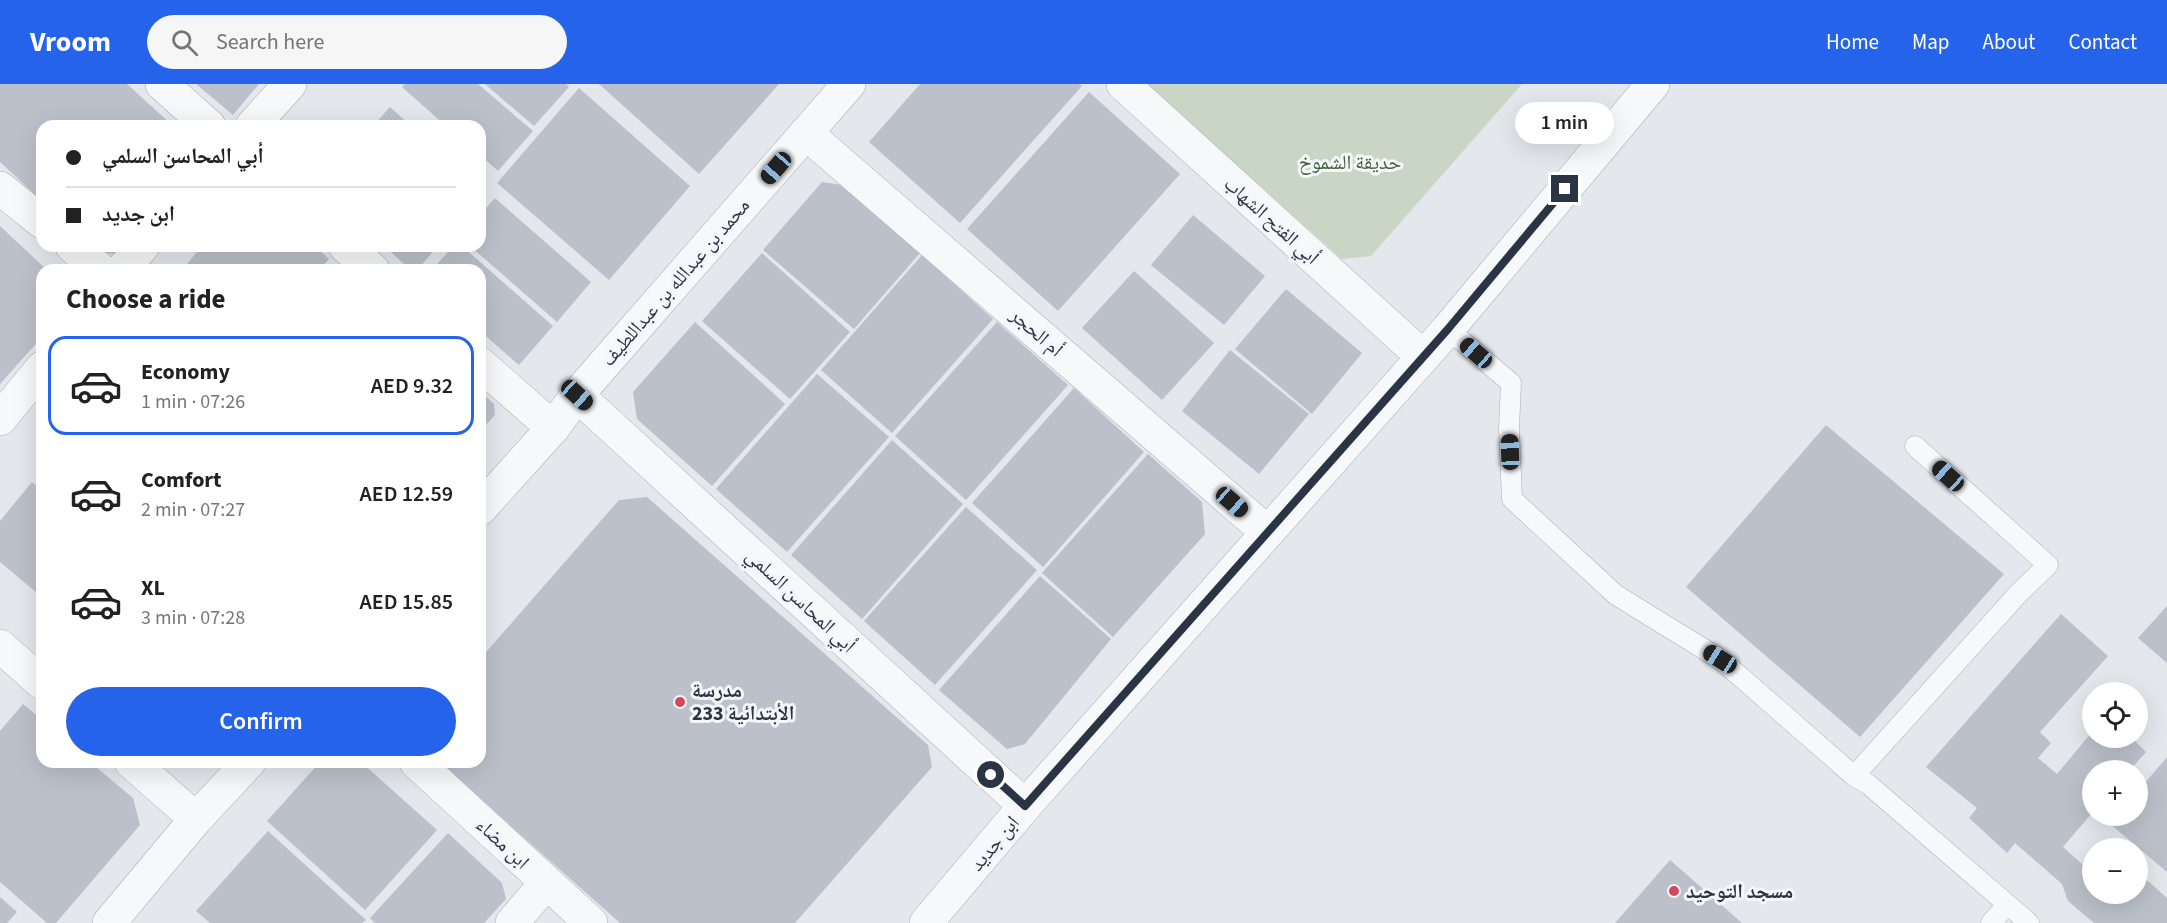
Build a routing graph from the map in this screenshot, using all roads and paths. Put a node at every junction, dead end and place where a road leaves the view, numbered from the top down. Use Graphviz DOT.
graph roads {
  1 [pos="162,84"];
  2 [pos="290,84"];
  3 [pos="849,84"];
  4 [pos="1123,84"];
  5 [pos="1653,84"];
  6 [pos="202,120"];
  7 [pos="257,120"];
  8 [pos="807,133"];
  9 [pos="0,188"];
  10 [pos="36,217"];
  11 [pos="79,252"];
  12 [pos="138,252"];
  13 [pos="352,252"];
  14 [pos="94,264"];
  15 [pos="127,264"];
  16 [pos="365,264"];
  17 [pos="1448,329"];
  18 [pos="1422,356"];
  19 [pos="486,369"];
  20 [pos="36,375"];
  21 [pos="577,395"];
  22 [pos="0,419"];
  23 [pos="553,428"];
  24 [pos="1915,446"];
  25 [pos="486,502"];
  26 [pos="1267,532"];
  27 [pos="0,646"];
  28 [pos="36,678"];
  29 [pos="138,768"];
  30 [pos="243,768"];
  31 [pos="422,768"];
  32 [pos="1854,776"];
  33 [pos="1025,806"];
  34 [pos="196,819"];
  35 [pos="546,884"];
  36 [pos="2007,905"];
  37 [pos="109,923"];
  38 [pos="512,923"];
  39 [pos="591,923"];
  40 [pos="926,923"];
  41 [pos="1991,923"];
  42 [pos="2029,923"];
  1 -- 6 [label="street"];
  2 -- 7 [label="street"];
  3 -- 8 [label="street, محمد بن عبدالله بن عبداللطيف"];
  4 -- 18 [label="street, أبي الفتح الشهاب"];
  5 -- 17 [label="street, ابن جديد"];
  8 -- 21 [label="street, محمد بن عبدالله بن عبداللطيف"];
  8 -- 26 [label="street, أم الحجر"];
  9 -- 10 [label="street"];
  11 -- 14 [label="street"];
  12 -- 15 [label="street"];
  13 -- 16 [label="street"];
  17 -- 18 [label="street, ابن جديد"];
  17 -- 32 [label="lane"];
  18 -- 26 [label="street, ابن جديد"];
  19 -- 23 [label="street"];
  20 -- 22 [label="street"];
  21 -- 23 [label="street, محمد بن عبدالله بن عبداللطيف"];
  21 -- 33 [label="street, أبي المحاسن السلمي"];
  23 -- 25 [label="street, محمد بن عبدالله بن عبداللطيف"];
  24 -- 32 [label="lane"];
  26 -- 33 [label="street, ابن جديد"];
  27 -- 28 [label="street"];
  29 -- 34 [label="street"];
  30 -- 34 [label="street"];
  31 -- 35 [label="street, ابن مضاء"];
  32 -- 36 [label="lane"];
  33 -- 40 [label="street, ابن جديد"];
  34 -- 37 [label="street"];
  35 -- 38 [label="street"];
  35 -- 39 [label="street, ابن مضاء"];
  36 -- 41 [label="lane"];
  36 -- 42 [label="lane"];
}
